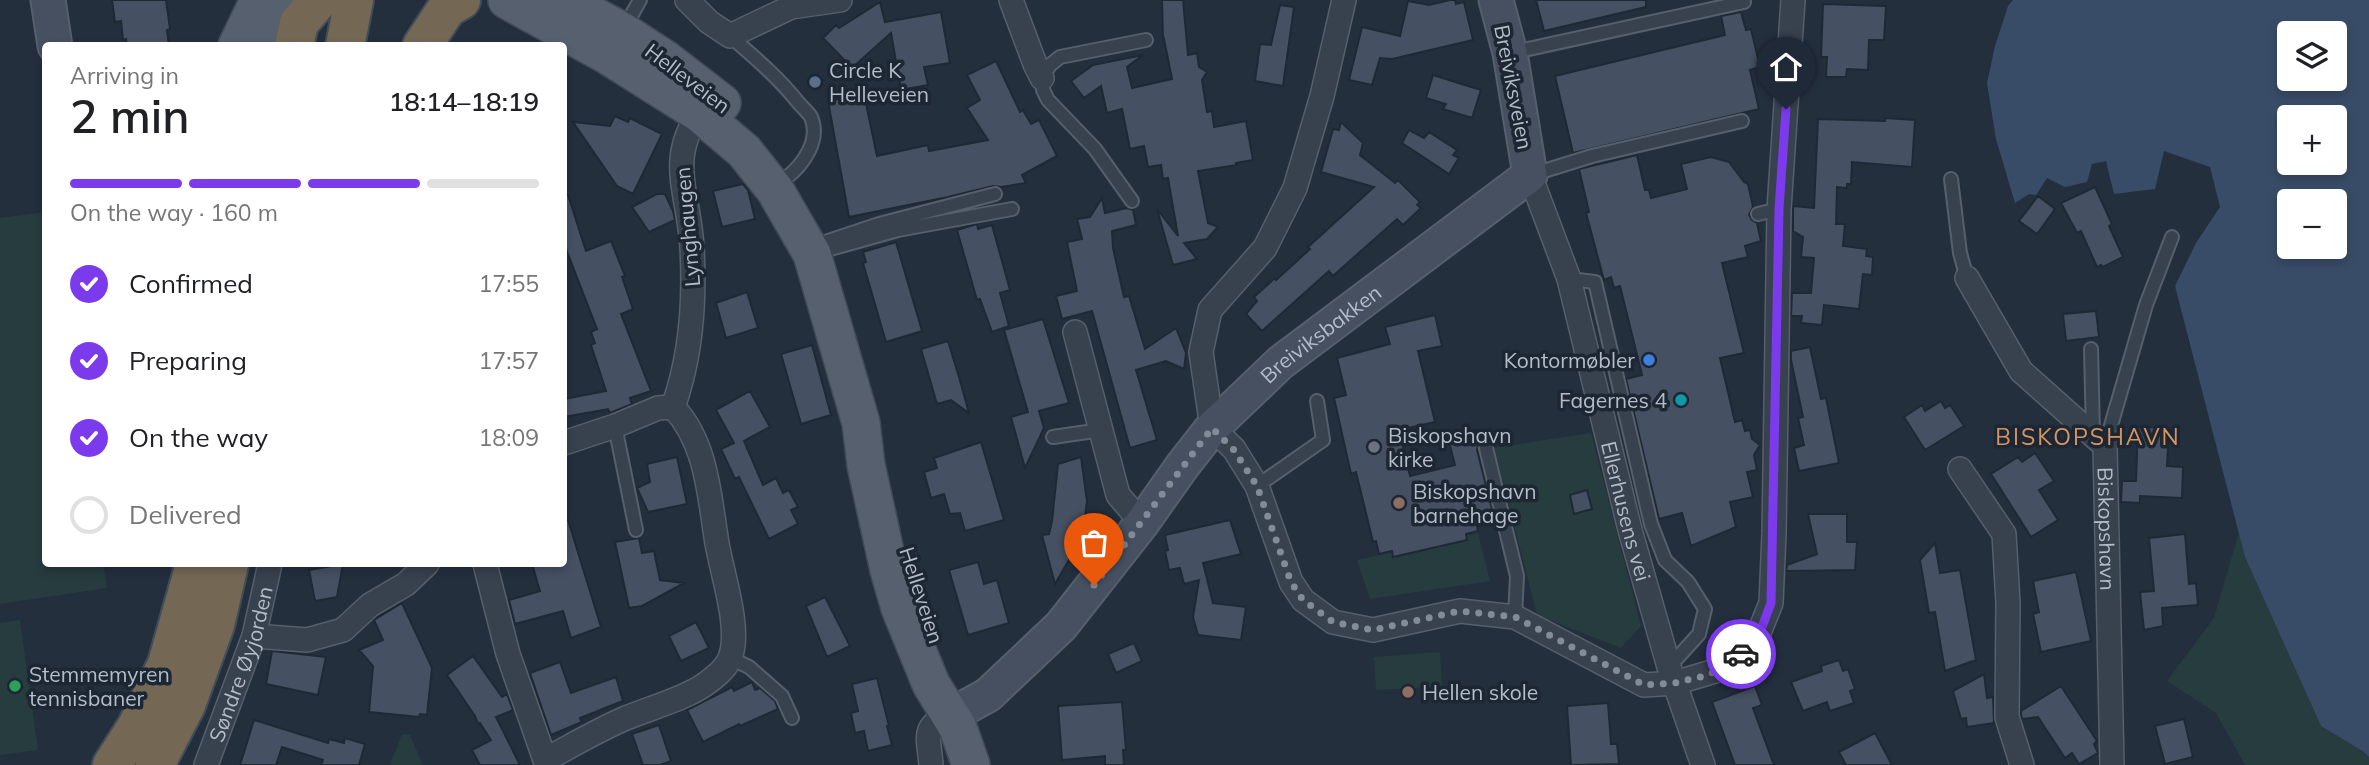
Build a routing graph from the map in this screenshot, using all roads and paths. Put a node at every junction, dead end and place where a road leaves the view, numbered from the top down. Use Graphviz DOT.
graph roads {
  1 [pos="48,0"];
  2 [pos="259,0"];
  3 [pos="298,0"];
  4 [pos="320,0"];
  5 [pos="354,0"];
  6 [pos="423,0"];
  7 [pos="461,0"];
  8 [pos="507,0"];
  9 [pos="687,0"];
  10 [pos="841,0"];
  11 [pos="1012,0"];
  12 [pos="1344,0"];
  13 [pos="1496,0"];
  14 [pos="1793,0"];
  15 [pos="580,1"];
  16 [pos="1744,2"];
  17 [pos="623,29"];
  18 [pos="730,36"];
  19 [pos="1146,40"];
  20 [pos="54,42"];
  21 [pos="239,42"];
  22 [pos="264,42"];
  23 [pos="295,42"];
  24 [pos="313,42"];
  25 [pos="346,42"];
  26 [pos="409,42"];
  27 [pos="425,42"];
  28 [pos="1510,54"];
  29 [pos="1042,78"];
  30 [pos="705,104"];
  31 [pos="1742,121"];
  32 [pos="1530,175"];
  33 [pos="786,178"];
  34 [pos="1951,179"];
  35 [pos="995,194"];
  36 [pos="1132,201"];
  37 [pos="1012,209"];
  38 [pos="2172,237"];
  39 [pos="809,247"];
  40 [pos="1967,278"];
  41 [pos="1569,279"];
  42 [pos="1075,332"];
  43 [pos="2091,349"];
  44 [pos="1317,401"];
  45 [pos="673,407"];
  46 [pos="615,426"];
  47 [pos="1212,428"];
  48 [pos="1101,430"];
  49 [pos="1053,437"];
  50 [pos="2099,440"];
  51 [pos="567,442"];
  52 [pos="1486,448"];
  53 [pos="1960,469"];
  54 [pos="1257,486"];
  55 [pos="1142,523"];
  56 [pos="636,530"];
  57 [pos="228,567"];
  58 [pos="269,567"];
  59 [pos="425,567"];
  60 [pos="486,567"];
  61 [pos="187,575"];
  62 [pos="1515,617"];
  63 [pos="254,636"];
  64 [pos="730,658"];
  65 [pos="1672,675"];
  66 [pos="958,711"];
  67 [pos="792,718"];
  68 [pos="545,762"];
  69 [pos="112,765"];
  70 [pos="155,765"];
  71 [pos="206,765"];
  72 [pos="931,765"];
  73 [pos="971,765"];
  74 [pos="988,765"];
  75 [pos="1703,765"];
  76 [pos="2022,765"];
  77 [pos="2112,765"];
  1 -- 20 [label="street"];
  2 -- 21 [label="main road"];
  3 -- 22 [label="main road"];
  4 -- 23 [label="highway"];
  4 -- 24 [label="highway"];
  5 -- 25 [label="highway"];
  6 -- 26 [label="highway"];
  7 -- 27 [label="highway"];
  8 -- 17 [label="main road, Helleveien"];
  9 -- 18 [label="street"];
  10 -- 18 [label="street"];
  11 -- 29 [label="street"];
  12 -- 47 [label="street"];
  13 -- 28 [label="street, Breiviksveien"];
  14 -- 65 [label="street"];
  15 -- 17 [label="main road, Helleveien"];
  16 -- 28 [label="lane"];
  17 -- 30 [label="main road, Helleveien"];
  18 -- 33 [label="lane"];
  19 -- 29 [label="lane"];
  28 -- 32 [label="street, Breiviksveien"];
  29 -- 36 [label="lane"];
  30 -- 33 [label="main road, Helleveien"];
  30 -- 39 [label="main road, Helleveien"];
  30 -- 45 [label="street, Lynghaugen"];
  31 -- 32 [label="lane"];
  32 -- 41 [label="street, Ellerhusens vei"];
  32 -- 47 [label="street, Breiviksbakken"];
  33 -- 39 [label="main road, Helleveien"];
  34 -- 40 [label="lane"];
  35 -- 39 [label="lane"];
  37 -- 39 [label="lane"];
  38 -- 50 [label="lane"];
  39 -- 66 [label="main road, Helleveien"];
  40 -- 50 [label="street"];
  41 -- 65 [label="street, Ellerhusens vei"];
  41 -- 65 [label="lane"];
  42 -- 48 [label="street"];
  43 -- 50 [label="lane"];
  44 -- 54 [label="lane"];
  45 -- 46 [label="street"];
  45 -- 64 [label="street"];
  46 -- 51 [label="street"];
  46 -- 56 [label="lane"];
  47 -- 54 [label="street"];
  47 -- 55 [label="street, Breiviksbakken"];
  48 -- 49 [label="lane"];
  48 -- 55 [label="street"];
  50 -- 77 [label="street, Biskopshavn"];
  52 -- 62 [label="lane"];
  53 -- 76 [label="street"];
  54 -- 62 [label="street"];
  55 -- 66 [label="street, Breiviksbakken"];
  57 -- 70 [label="highway"];
  58 -- 63 [label="street, Søndre Øyjorden"];
  59 -- 63 [label="street"];
  60 -- 68 [label="street"];
  61 -- 69 [label="highway"];
  62 -- 65 [label="street"];
  63 -- 71 [label="street, Søndre Øyjorden"];
  64 -- 67 [label="lane"];
  64 -- 68 [label="street"];
  65 -- 75 [label="street, Ellerhusens vei"];
  66 -- 72 [label="street"];
  66 -- 73 [label="main road, Helleveien"];
  66 -- 74 [label="main road, Helleveien"];
}
